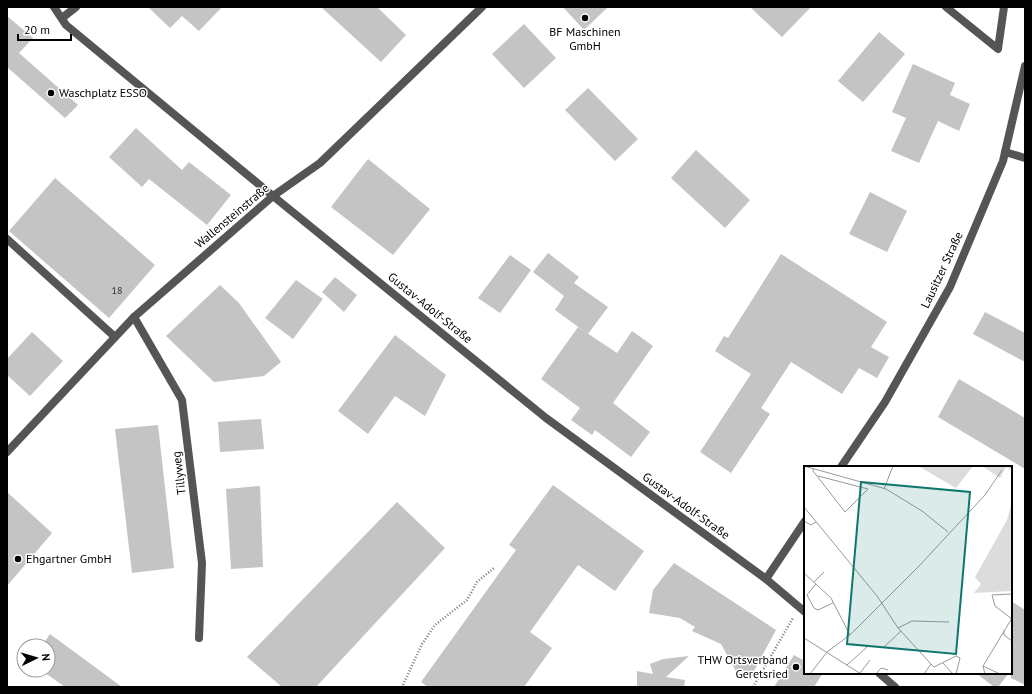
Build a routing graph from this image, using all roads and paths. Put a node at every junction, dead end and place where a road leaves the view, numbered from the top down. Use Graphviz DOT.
graph roads {
  1 [pos="54,7"];
  2 [pos="76,7"];
  3 [pos="482,7"];
  4 [pos="946,7"];
  5 [pos="1004,7"];
  6 [pos="62,18"];
  7 [pos="1025,66"];
  8 [pos="1005,152"];
  9 [pos="1025,158"];
  10 [pos="273,196"];
  11 [pos="7,239"];
  12 [pos="134,317"];
  13 [pos="116,337"];
  14 [pos="7,452"];
  15 [pos="842,466"];
  16 [pos="804,522"];
  17 [pos="494,568"];
  18 [pos="766,579"];
  19 [pos="802,610"];
  20 [pos="199,638"];
  21 [pos="880,674"];
  22 [pos="403,685"];
  23 [pos="753,687"];
  24 [pos="895,687"];
  1 -- 6 [label="street, Gustav-Adolf-Straße"];
  2 -- 6 [label="street"];
  3 -- 10 [label="street, Wallensteinstraße"];
  4 -- 5 [label="street"];
  6 -- 10 [label="street, Gustav-Adolf-Straße"];
  7 -- 8 [label="street, Lausitzer Straße"];
  8 -- 9 [label="street"];
  8 -- 15 [label="street, Lausitzer Straße"];
  10 -- 12 [label="street, Wallensteinstraße"];
  10 -- 18 [label="street, Gustav-Adolf-Straße"];
  11 -- 13 [label="street"];
  12 -- 13 [label="street, Wallensteinstraße"];
  12 -- 20 [label="street, Tillyweg"];
  13 -- 14 [label="street, Wallensteinstraße"];
  16 -- 18 [label="street"];
  17 -- 22 [label="path"];
  18 -- 19 [label="street, Gustav-Adolf-Straße"];
  19 -- 23 [label="path"];
  21 -- 24 [label="street"];
}
